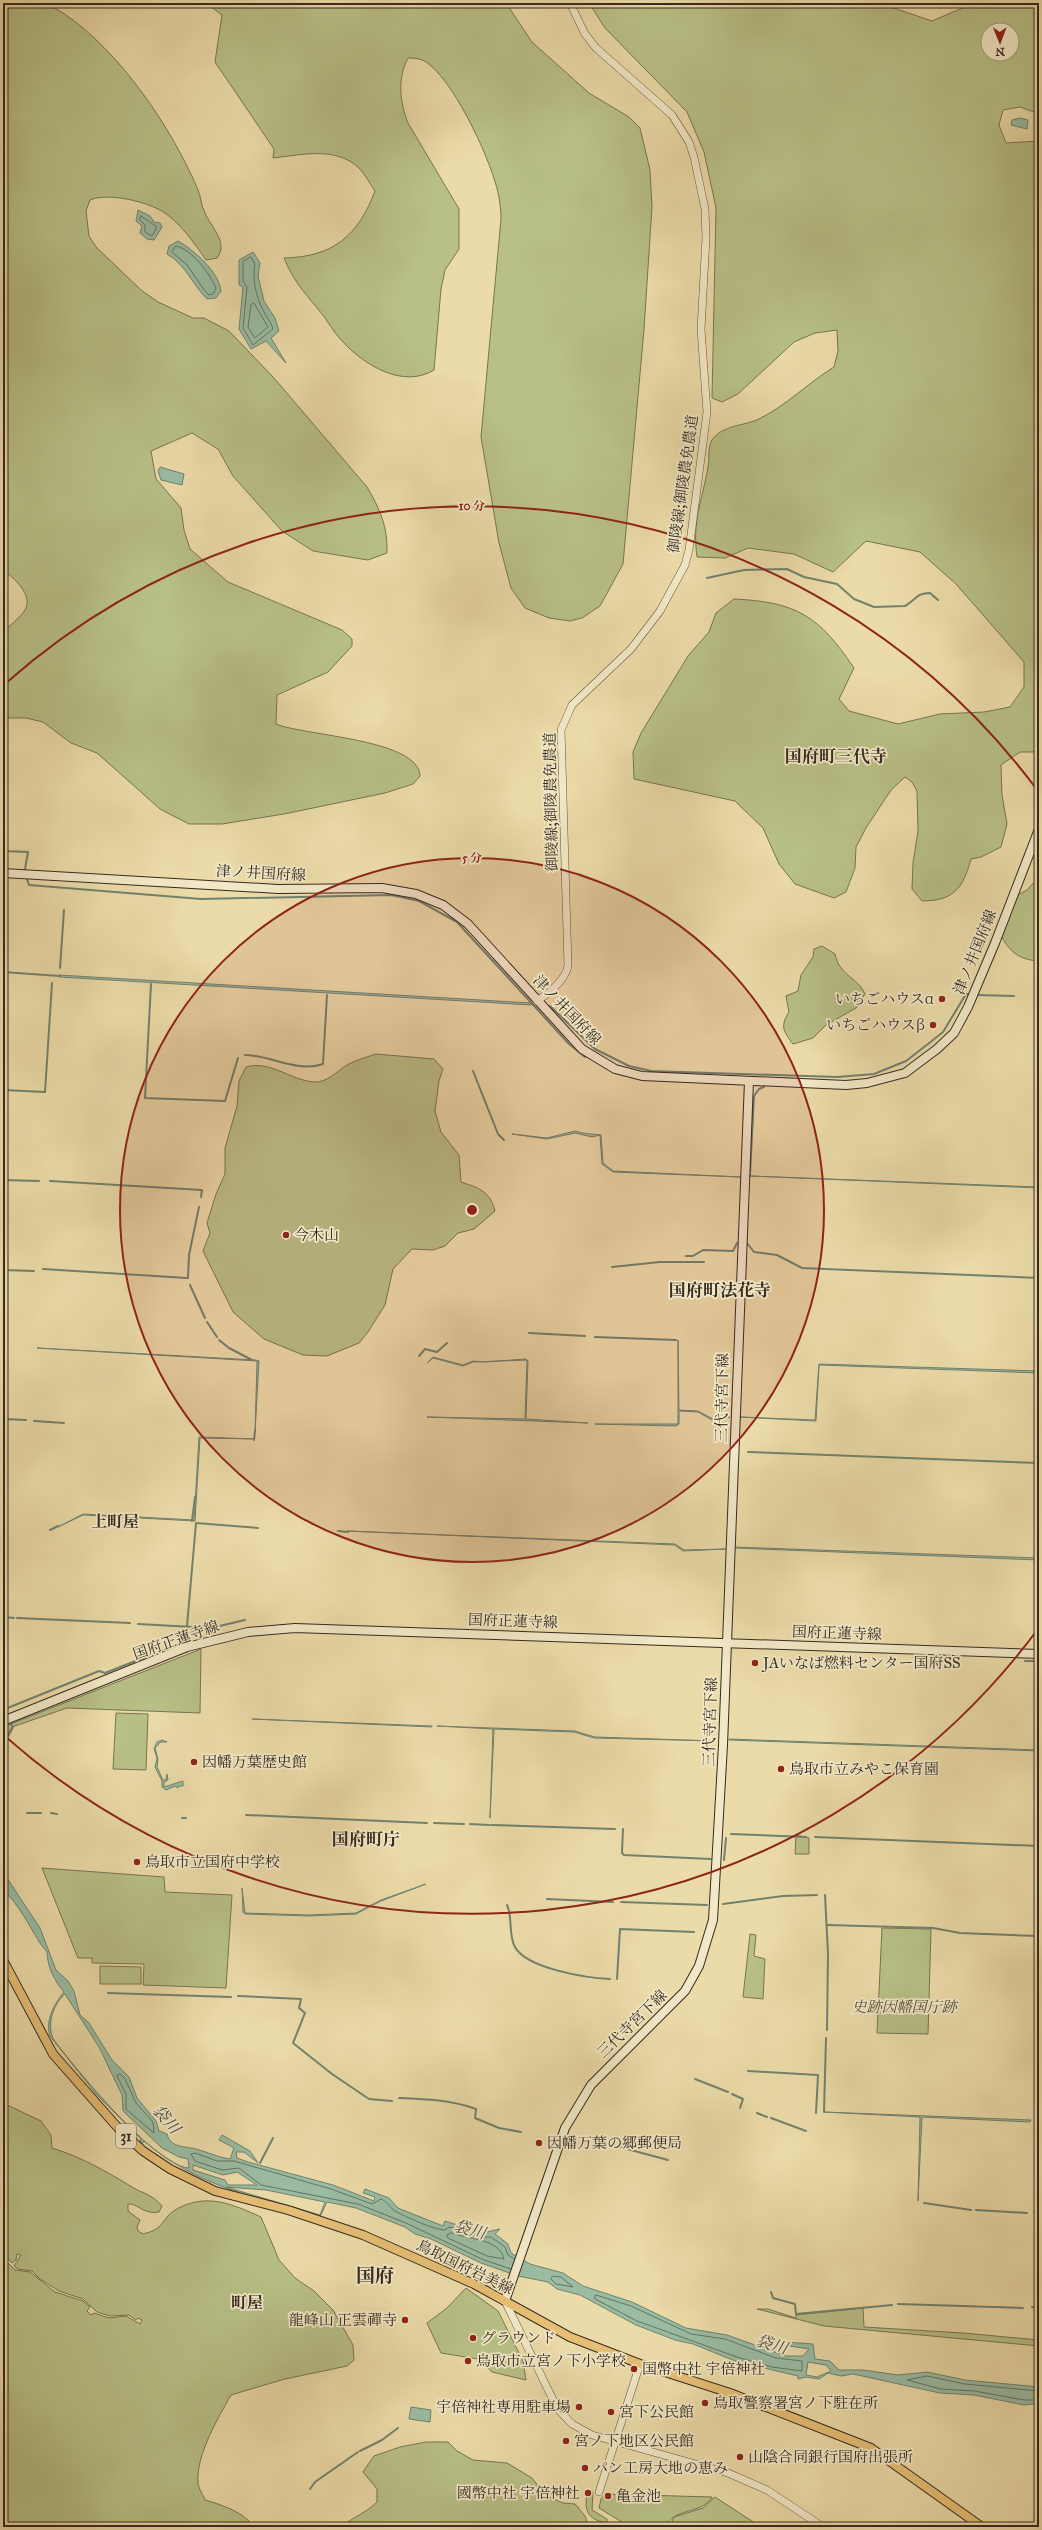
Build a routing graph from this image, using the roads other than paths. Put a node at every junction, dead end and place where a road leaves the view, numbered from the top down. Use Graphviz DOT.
graph roads {
  1 [pos="570,3"];
  2 [pos="1039,829"];
  3 [pos="3,873"];
  4 [pos="537,1001"];
  5 [pos="749,1081"];
  6 [pos="726,1643"];
  7 [pos="1039,1654"];
  8 [pos="3,1721"];
  9 [pos="3,1960"];
  10 [pos="504,2301"];
  11 [pos="640,2364"];
  12 [pos="615,2442"];
  13 [pos="599,2492"];
  14 [pos="823,2527"];
  15 [pos="982,2527"];
  1 -- 4 [label="street, 御陵線;御陵農免農道"];
  2 -- 5 [label="main road, 津ノ井国府線"];
  3 -- 4 [label="main road, 津ノ井国府線"];
  4 -- 5 [label="main road, 津ノ井国府線"];
  5 -- 6 [label="main road, 三代寺宮下線"];
  6 -- 7 [label="main road, 国府正蓮寺線"];
  6 -- 8 [label="main road, 国府正蓮寺線"];
  6 -- 10 [label="main road, 三代寺宮下線"];
  9 -- 10 [label="main road, 鳥取国府岩美線 / 31"];
  10 -- 11 [label="main road, 鳥取国府岩美線 / 31"];
  10 -- 12 [label="street"];
  11 -- 12 [label="street"];
  11 -- 15 [label="main road, 鳥取国府岩美線 / 31"];
  12 -- 13 [label="street"];
  12 -- 14 [label="street"];
}
